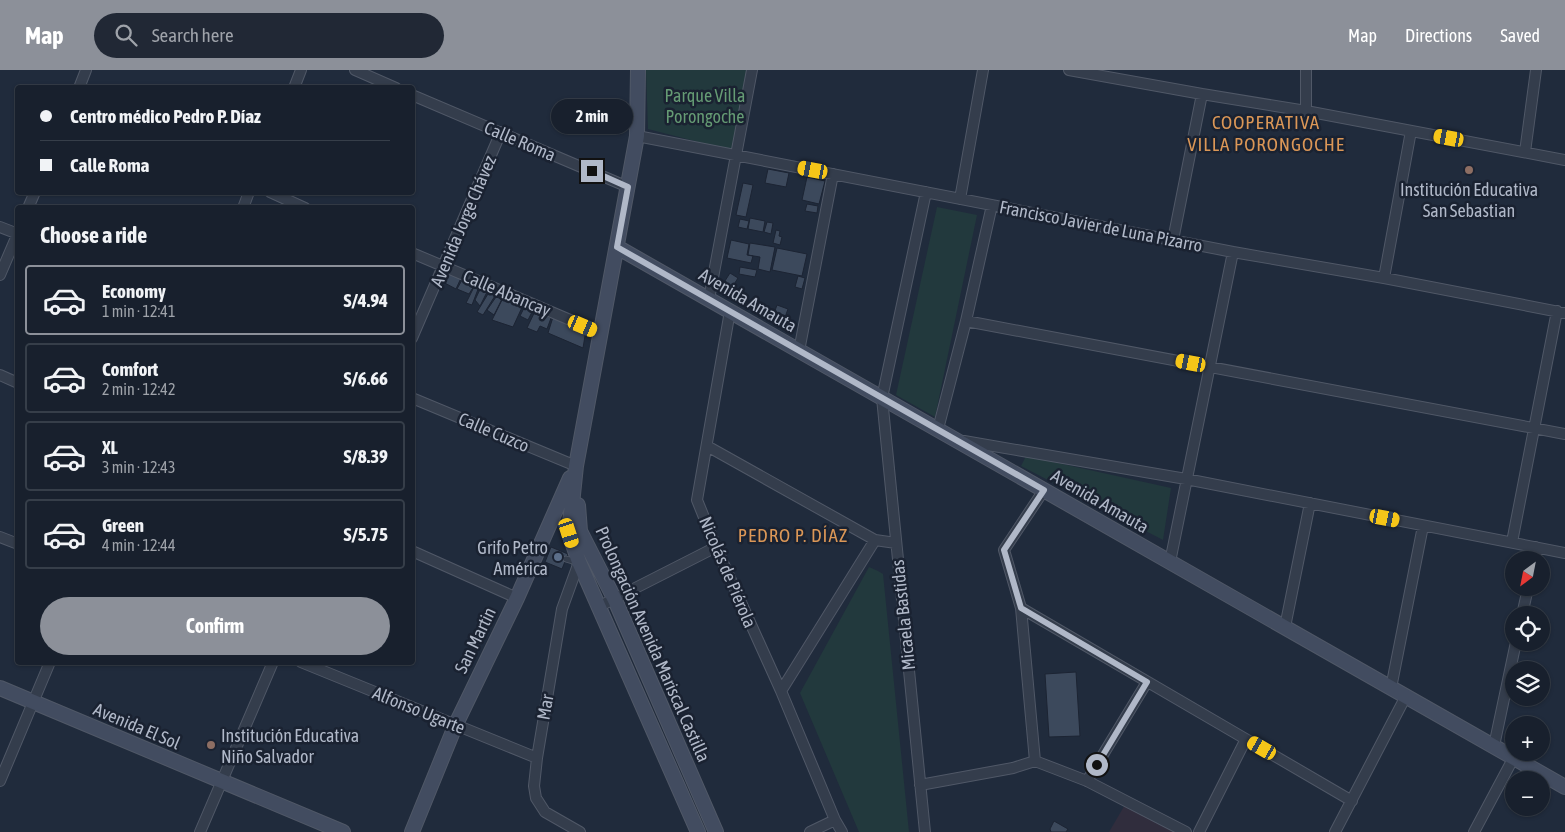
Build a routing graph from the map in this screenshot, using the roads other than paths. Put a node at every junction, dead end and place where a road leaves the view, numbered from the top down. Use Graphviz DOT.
graph roads {
  1 [pos="86,70"];
  2 [pos="301,70"];
  3 [pos="355,70"];
  4 [pos="638,70"];
  5 [pos="752,70"];
  6 [pos="983,70"];
  7 [pos="1069,70"];
  8 [pos="1306,70"];
  9 [pos="1536,70"];
  10 [pos="80,85"];
  11 [pos="295,85"];
  12 [pos="389,85"];
  13 [pos="1202,94"];
  14 [pos="415,96"];
  15 [pos="1306,111"];
  16 [pos="1411,131"];
  17 [pos="501,132"];
  18 [pos="637,136"];
  19 [pos="1525,152"];
  20 [pos="735,155"];
  21 [pos="1565,160"];
  22 [pos="833,174"];
  23 [pos="628,187"];
  24 [pos="926,192"];
  25 [pos="277,195"];
  26 [pos="960,199"];
  27 [pos="298,205"];
  28 [pos="992,205"];
  29 [pos="0,227"];
  30 [pos="15,233"];
  31 [pos="15,239"];
  32 [pos="1173,240"];
  33 [pos="617,247"];
  34 [pos="1233,252"];
  35 [pos="415,254"];
  36 [pos="443,266"];
  37 [pos="0,275"];
  38 [pos="1384,278"];
  39 [pos="709,299"];
  40 [pos="730,311"];
  41 [pos="1561,312"];
  42 [pos="966,321"];
  43 [pos="415,331"];
  44 [pos="601,333"];
  45 [pos="800,351"];
  46 [pos="1210,367"];
  47 [pos="0,375"];
  48 [pos="15,382"];
  49 [pos="882,398"];
  50 [pos="415,399"];
  51 [pos="1535,428"];
  52 [pos="938,430"];
  53 [pos="1565,434"];
  54 [pos="956,440"];
  55 [pos="707,446"];
  56 [pos="576,466"];
  57 [pos="1186,479"];
  58 [pos="1044,490"];
  59 [pos="1310,504"];
  60 [pos="1423,526"];
  61 [pos="0,537"];
  62 [pos="875,540"];
  63 [pos="1512,542"];
  64 [pos="15,543"];
  65 [pos="896,543"];
  66 [pos="1536,547"];
  67 [pos="716,548"];
  68 [pos="1535,551"];
  69 [pos="415,552"];
  70 [pos="1565,553"];
  71 [pos="572,561"];
  72 [pos="1170,562"];
  73 [pos="517,598"];
  74 [pos="615,600"];
  75 [pos="598,607"];
  76 [pos="1021,608"];
  77 [pos="1285,627"];
  78 [pos="1514,651"];
  79 [pos="49,665"];
  80 [pos="272,665"];
  81 [pos="308,665"];
  82 [pos="1147,682"];
  83 [pos="0,688"];
  84 [pos="1391,688"];
  85 [pos="781,691"];
  86 [pos="1406,696"];
  87 [pos="33,702"];
  88 [pos="456,724"];
  89 [pos="1246,739"];
  90 [pos="1494,746"];
  91 [pos="1505,752"];
  92 [pos="537,758"];
  93 [pos="1036,761"];
  94 [pos="1512,761"];
  95 [pos="1521,761"];
  96 [pos="0,781"];
  97 [pos="222,781"];
  98 [pos="1087,781"];
  99 [pos="920,785"];
  100 [pos="1565,786"];
  101 [pos="1352,801"];
  102 [pos="834,820"];
  103 [pos="200,832"];
  104 [pos="343,832"];
  105 [pos="412,832"];
  106 [pos="580,832"];
  107 [pos="698,832"];
  108 [pos="716,832"];
  109 [pos="810,832"];
  110 [pos="842,832"];
  111 [pos="925,832"];
  112 [pos="1186,832"];
  113 [pos="1199,832"];
  114 [pos="1334,832"];
  115 [pos="1474,832"];
  1 -- 10 [label="street"];
  2 -- 11 [label="street"];
  3 -- 12 [label="street"];
  4 -- 18 [label="street, Prolongación Avenida Mariscal Castilla"];
  5 -- 20 [label="street"];
  6 -- 26 [label="street"];
  7 -- 13 [label="street"];
  8 -- 15 [label="street"];
  9 -- 19 [label="street"];
  13 -- 15 [label="street"];
  13 -- 32 [label="street"];
  14 -- 17 [label="street, Calle Roma"];
  15 -- 16 [label="street"];
  16 -- 19 [label="street"];
  16 -- 38 [label="street"];
  17 -- 23 [label="street, Calle Roma"];
  17 -- 36 [label="street, Avenida Jorge Chávez"];
  18 -- 20 [label="street, Francisco Javier de Luna Pizarro"];
  18 -- 23 [label="street, Prolongación Avenida Mariscal Castilla"];
  19 -- 21 [label="street"];
  20 -- 22 [label="street, Francisco Javier de Luna Pizarro"];
  20 -- 39 [label="street"];
  22 -- 24 [label="street, Francisco Javier de Luna Pizarro"];
  22 -- 45 [label="street"];
  23 -- 33 [label="street, Prolongación Avenida Mariscal Castilla"];
  24 -- 26 [label="street, Francisco Javier de Luna Pizarro"];
  24 -- 49 [label="street, Micaela Bastidas"];
  25 -- 27 [label="street"];
  26 -- 28 [label="street, Francisco Javier de Luna Pizarro"];
  28 -- 32 [label="street, Francisco Javier de Luna Pizarro"];
  28 -- 42 [label="street"];
  29 -- 30 [label="street"];
  31 -- 37 [label="street"];
  32 -- 34 [label="street, Francisco Javier de Luna Pizarro"];
  33 -- 39 [label="street, Avenida Amauta"];
  33 -- 44 [label="street, Prolongación Avenida Mariscal Castilla"];
  34 -- 38 [label="street, Francisco Javier de Luna Pizarro"];
  34 -- 46 [label="street"];
  35 -- 36 [label="street, Calle Abancay"];
  36 -- 43 [label="street, Avenida Jorge Chávez"];
  36 -- 44 [label="street, Calle Abancay"];
  38 -- 41 [label="street, Francisco Javier de Luna Pizarro"];
  39 -- 40 [label="street, Avenida Amauta"];
  40 -- 45 [label="street, Avenida Amauta"];
  40 -- 55 [label="street, Nicolás de Piérola"];
  41 -- 51 [label="street"];
  42 -- 46 [label="street"];
  42 -- 52 [label="street"];
  44 -- 56 [label="street, Prolongación Avenida Mariscal Castilla"];
  45 -- 49 [label="street, Avenida Amauta"];
  46 -- 51 [label="street"];
  46 -- 57 [label="street"];
  47 -- 48 [label="street"];
  49 -- 52 [label="street, Avenida Amauta"];
  49 -- 65 [label="street, Micaela Bastidas"];
  50 -- 56 [label="street, Calle Cuzco"];
  51 -- 53 [label="street"];
  51 -- 63 [label="street"];
  52 -- 54 [label="street, Avenida Amauta"];
  54 -- 57 [label="street"];
  54 -- 58 [label="street, Avenida Amauta"];
  55 -- 62 [label="street"];
  55 -- 67 [label="street, Nicolás de Piérola"];
  56 -- 71 [label="street, Prolongación Avenida Mariscal Castilla"];
  56 -- 73 [label="street, San Martin"];
  56 -- 74 [label="street, Prolongación Avenida Mariscal Castilla"];
  57 -- 59 [label="street"];
  57 -- 72 [label="street"];
  58 -- 72 [label="street, Avenida Amauta"];
  58 -- 76 [label="street"];
  59 -- 60 [label="street"];
  59 -- 77 [label="street"];
  60 -- 63 [label="street"];
  60 -- 84 [label="street"];
  61 -- 64 [label="street"];
  62 -- 65 [label="street"];
  62 -- 85 [label="street"];
  63 -- 66 [label="street"];
  65 -- 99 [label="street, Micaela Bastidas"];
  66 -- 68 [label="street"];
  66 -- 70 [label="street"];
  67 -- 74 [label="street"];
  67 -- 85 [label="street, Nicolás de Piérola"];
  69 -- 73 [label="street"];
  71 -- 75 [label="street, Prolongación Avenida Mariscal Castilla"];
  71 -- 92 [label="street, Mar"];
  72 -- 77 [label="street, Avenida Amauta"];
  73 -- 88 [label="street, San Martin"];
  74 -- 75 [label="street"];
  74 -- 108 [label="street, Prolongación Avenida Mariscal Castilla"];
  75 -- 107 [label="street, Prolongación Avenida Mariscal Castilla"];
  76 -- 82 [label="street"];
  76 -- 93 [label="street"];
  77 -- 84 [label="street, Avenida Amauta"];
  78 -- 90 [label="street"];
  79 -- 87 [label="street"];
  80 -- 97 [label="street"];
  81 -- 88 [label="street, Alfonso Ugarte"];
  82 -- 89 [label="street"];
  82 -- 98 [label="street"];
  83 -- 87 [label="street, Avenida El Sol"];
  84 -- 86 [label="street, Avenida Amauta"];
  85 -- 102 [label="street, Nicolás de Piérola"];
  86 -- 90 [label="street, Avenida Amauta"];
  86 -- 101 [label="street"];
  87 -- 96 [label="street"];
  87 -- 97 [label="street, Avenida El Sol"];
  88 -- 92 [label="street, Alfonso Ugarte"];
  88 -- 105 [label="street, San Martin"];
  89 -- 101 [label="street"];
  89 -- 113 [label="street"];
  90 -- 91 [label="street, Avenida Amauta"];
  92 -- 106 [label="street, Mar"];
  93 -- 98 [label="street"];
  93 -- 99 [label="street"];
  94 -- 115 [label="street"];
  95 -- 100 [label="street, Avenida Amauta"];
  97 -- 103 [label="street"];
  97 -- 104 [label="street, Avenida El Sol"];
  98 -- 112 [label="street"];
  99 -- 111 [label="street, Micaela Bastidas"];
  101 -- 114 [label="street"];
  102 -- 109 [label="street"];
  102 -- 110 [label="street, Nicolás de Piérola"];
}
